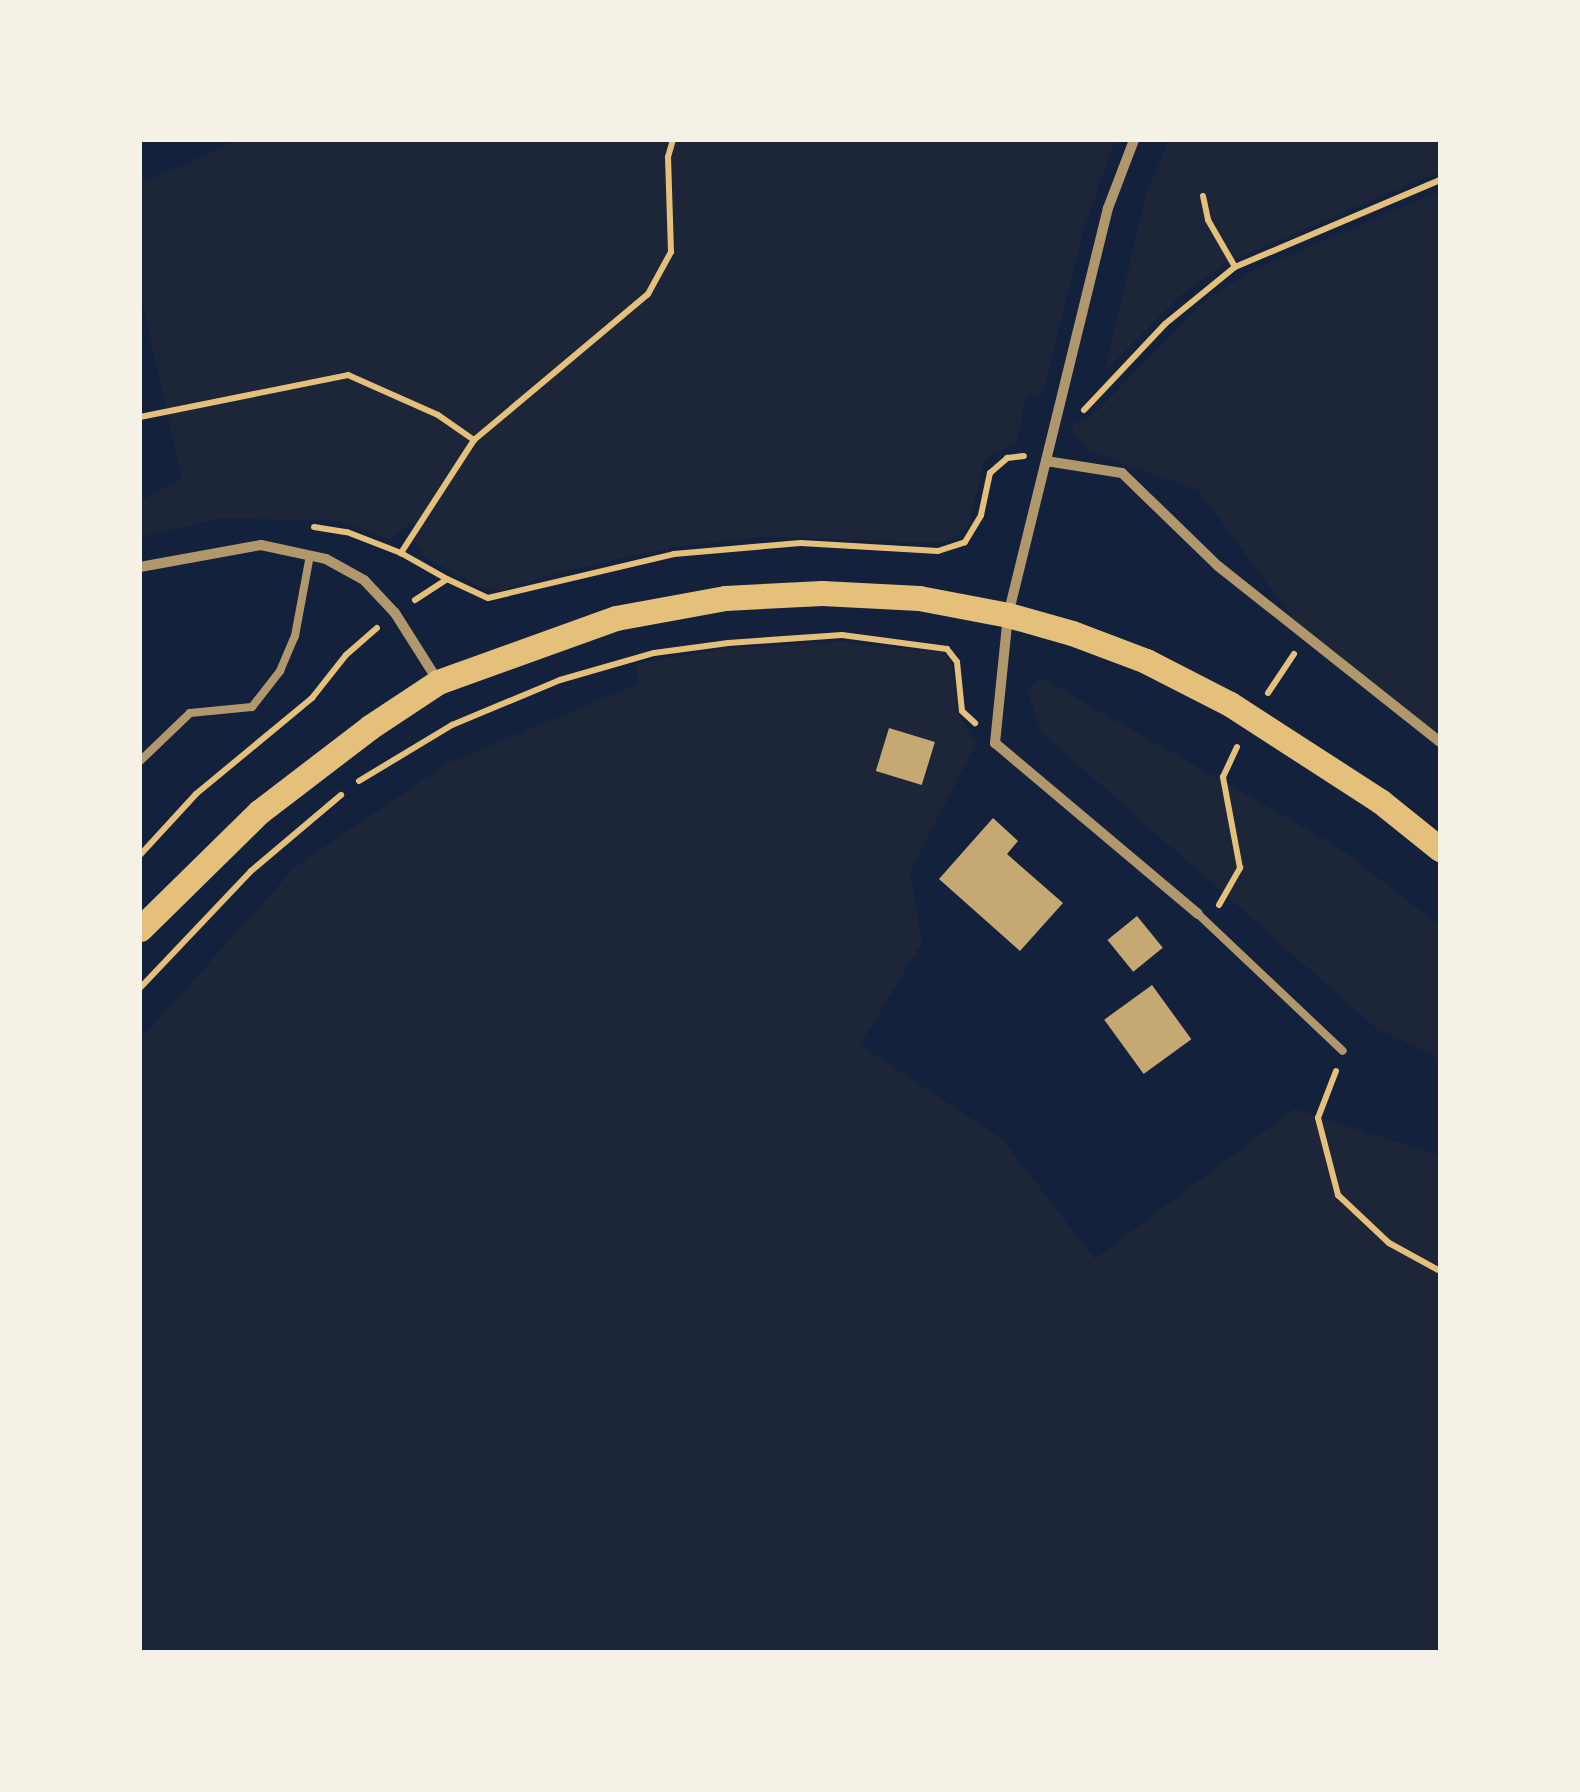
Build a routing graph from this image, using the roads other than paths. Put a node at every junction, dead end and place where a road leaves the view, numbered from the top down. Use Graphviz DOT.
graph roads {
  1 [pos="1134,140"];
  2 [pos="1046,461"];
  3 [pos="310,555"];
  4 [pos="140,567"];
  5 [pos="1008,615"];
  6 [pos="438,682"];
  7 [pos="1440,742"];
  8 [pos="140,761"];
  9 [pos="1440,850"];
  10 [pos="1198,914"];
  11 [pos="140,929"];
  12 [pos="1343,1051"];
  1 -- 2 [label="street"];
  2 -- 5 [label="street"];
  2 -- 7 [label="street"];
  3 -- 4 [label="street"];
  3 -- 6 [label="street"];
  3 -- 8 [label="lane"];
  5 -- 6 [label="main road"];
  5 -- 9 [label="main road"];
  5 -- 10 [label="street"];
  6 -- 11 [label="main road"];
  10 -- 12 [label="lane"];
}
